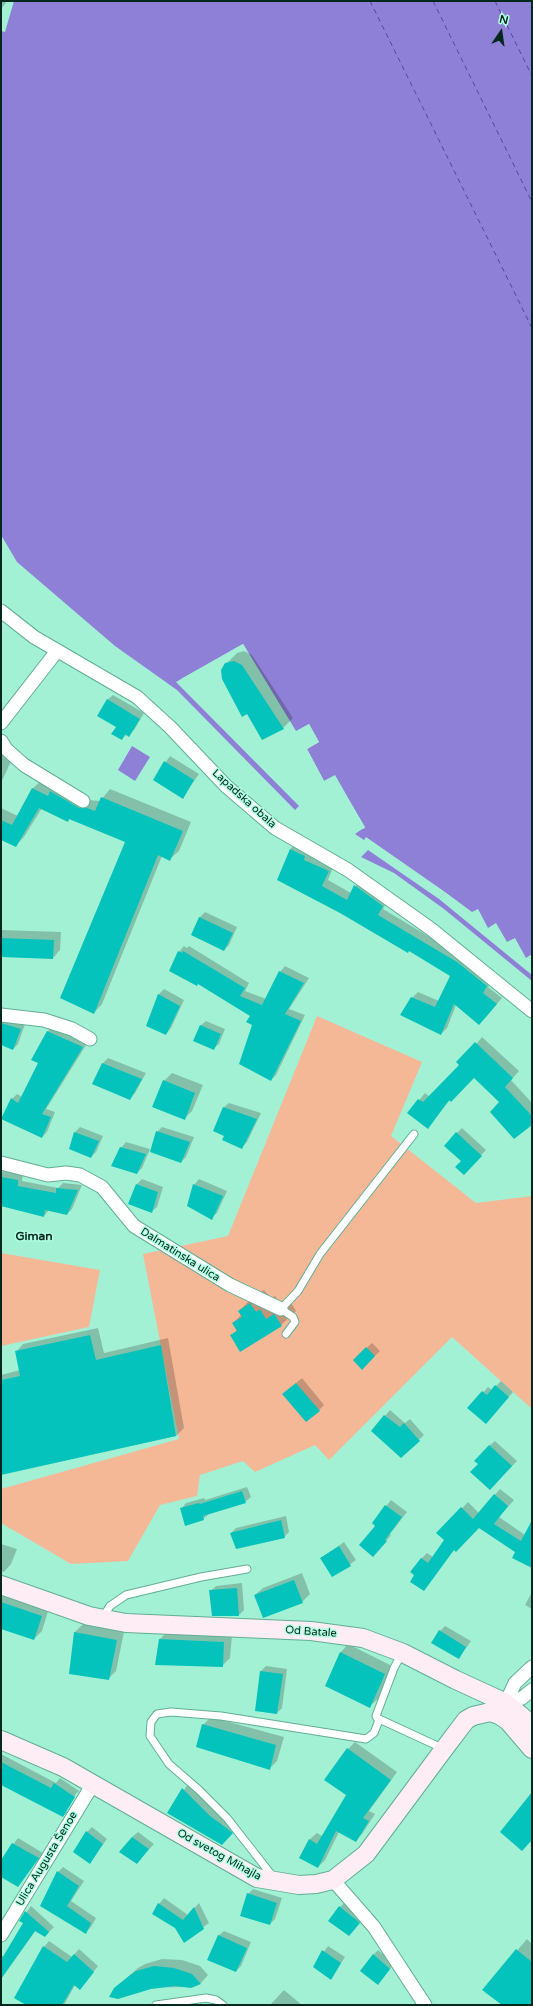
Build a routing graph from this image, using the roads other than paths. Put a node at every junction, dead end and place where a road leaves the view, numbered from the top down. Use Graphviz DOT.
graph roads {
  1 [pos="1,610"];
  2 [pos="57,651"];
  3 [pos="1,723"];
  4 [pos="1,741"];
  5 [pos="83,801"];
  6 [pos="532,1012"];
  7 [pos="1,1014"];
  8 [pos="90,1039"];
  9 [pos="414,1134"];
  10 [pos="1,1163"];
  11 [pos="281,1309"];
  12 [pos="286,1334"];
  13 [pos="246,1568"];
  14 [pos="1,1585"];
  15 [pos="102,1619"];
  16 [pos="402,1653"];
  17 [pos="532,1667"];
  18 [pos="456,1680"];
  19 [pos="532,1690"];
  20 [pos="503,1709"];
  21 [pos="379,1720"];
  22 [pos="466,1720"];
  23 [pos="532,1725"];
  24 [pos="1,1740"];
  25 [pos="444,1749"];
  26 [pos="532,1749"];
  27 [pos="93,1784"];
  28 [pos="333,1880"];
  29 [pos="278,1883"];
  30 [pos="1,1935"];
  31 [pos="156,2005"];
  32 [pos="223,2005"];
  33 [pos="425,2005"];
  1 -- 2 [label="street, Lapadska obala"];
  2 -- 3 [label="street"];
  2 -- 6 [label="street, Lapadska obala"];
  4 -- 5 [label="street"];
  7 -- 8 [label="street"];
  9 -- 11 [label="lane"];
  10 -- 11 [label="street, Dalmatinska ulica"];
  11 -- 12 [label="lane"];
  13 -- 15 [label="lane"];
  14 -- 15 [label="main road, Od Batale"];
  15 -- 16 [label="main road, Od Batale"];
  16 -- 18 [label="main road, Od Batale"];
  16 -- 21 [label="lane"];
  17 -- 20 [label="street"];
  18 -- 20 [label="main road, Od Batale"];
  18 -- 22 [label="main road"];
  19 -- 20 [label="street"];
  20 -- 22 [label="main road"];
  20 -- 23 [label="main road"];
  20 -- 26 [label="main road"];
  21 -- 25 [label="lane"];
  21 -- 29 [label="lane"];
  22 -- 25 [label="main road, Od svetog Mihajla"];
  24 -- 27 [label="main road, Od svetog Mihajla"];
  25 -- 28 [label="main road, Od svetog Mihajla"];
  27 -- 29 [label="main road, Od svetog Mihajla"];
  27 -- 30 [label="street, Ulica Augusta Šenoe"];
  28 -- 29 [label="main road, Od svetog Mihajla"];
  28 -- 33 [label="street"];
  31 -- 32 [label="lane"];
}
